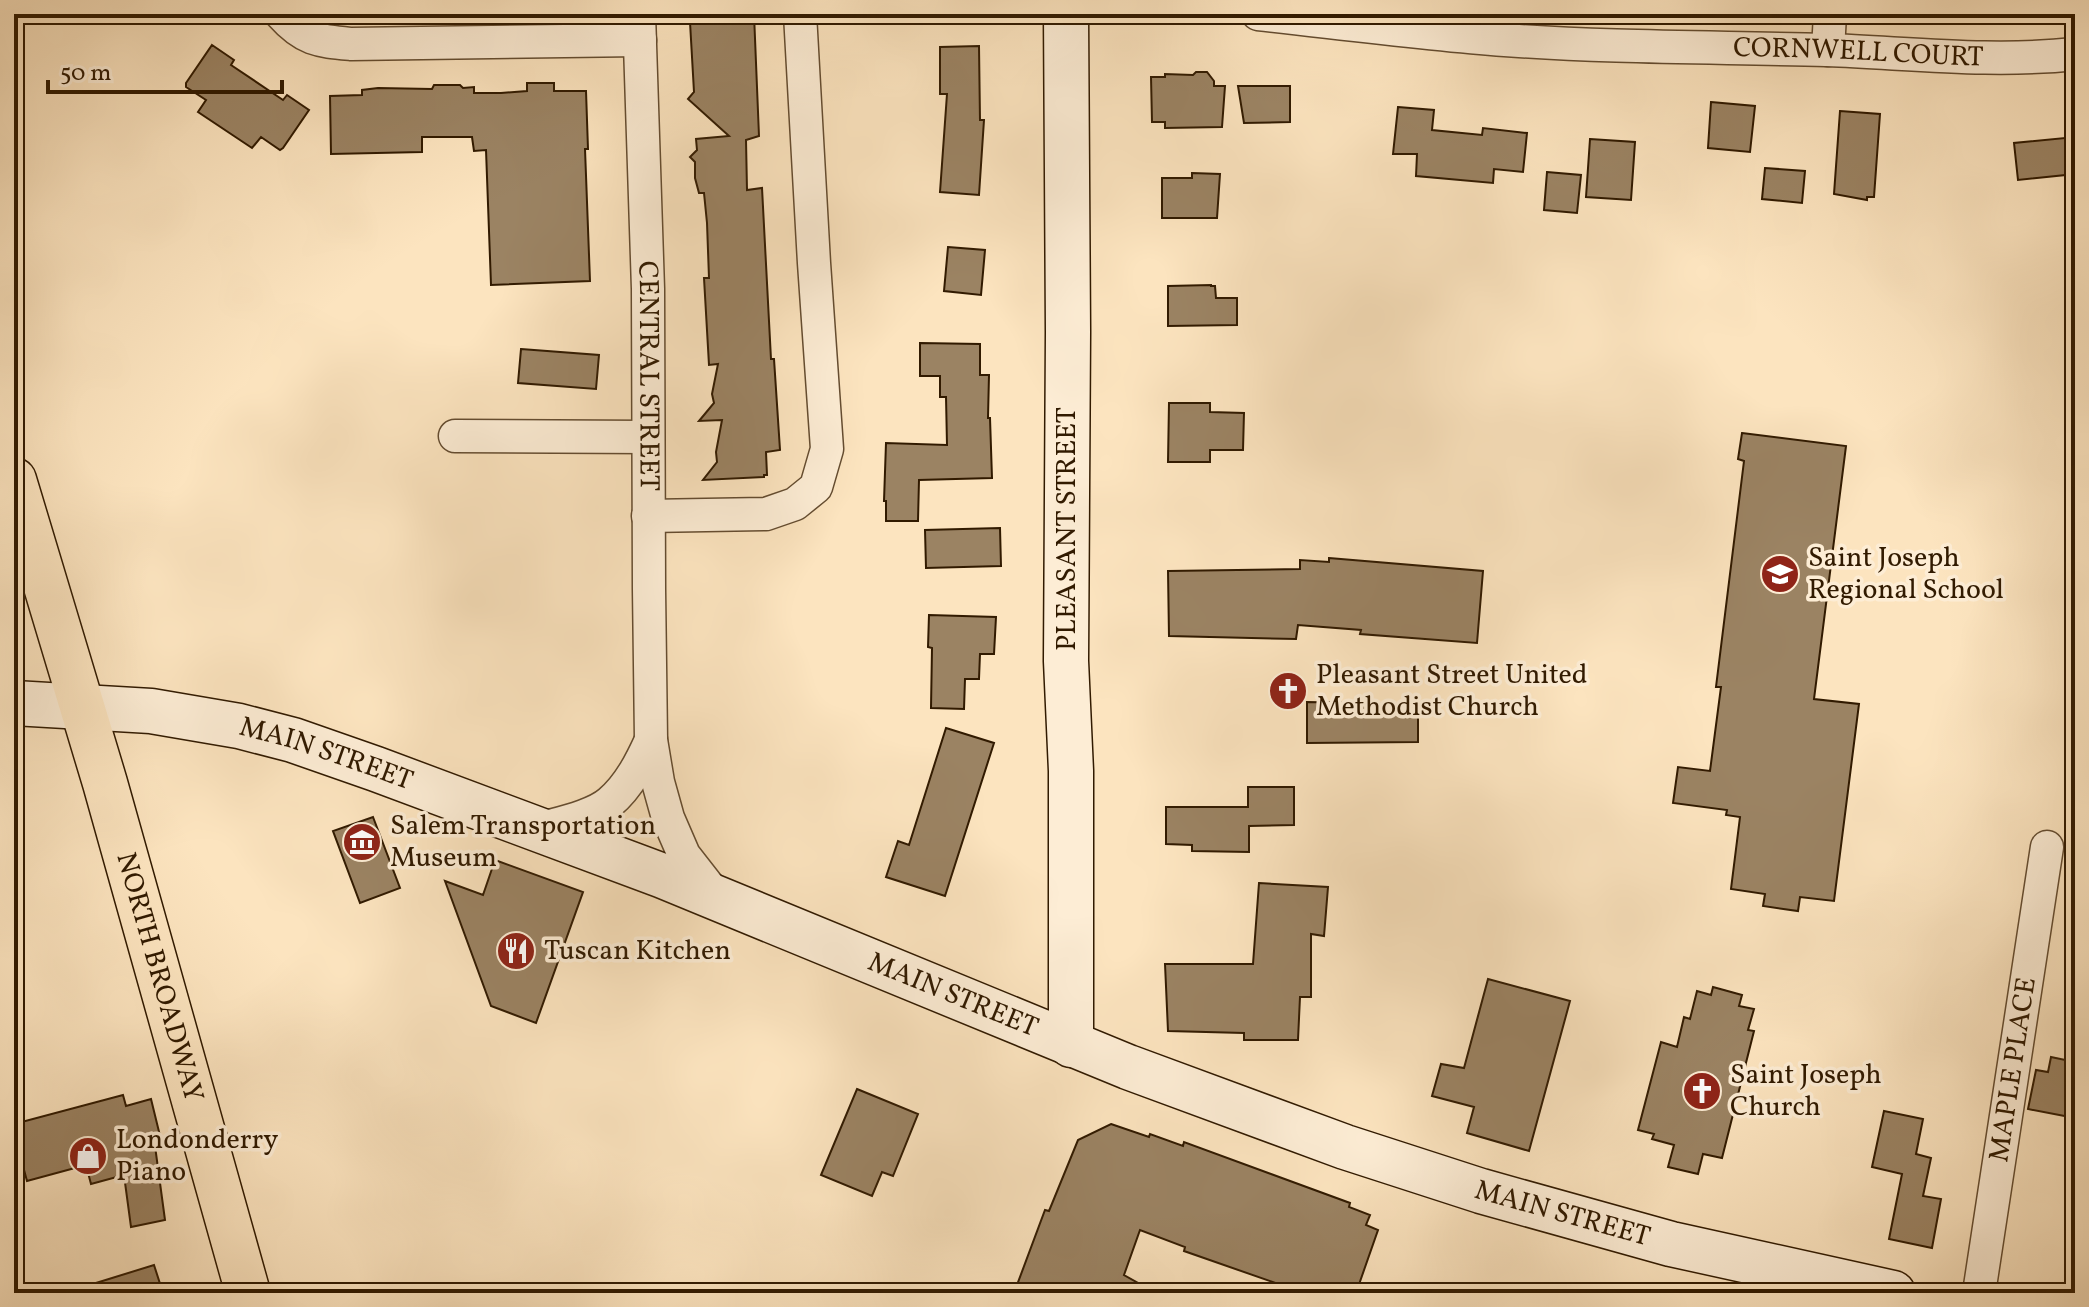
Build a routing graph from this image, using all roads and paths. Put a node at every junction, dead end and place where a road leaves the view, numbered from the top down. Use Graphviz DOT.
graph roads {
  1 [pos="281,14"];
  2 [pos="800,14"];
  3 [pos="1066,14"];
  4 [pos="1258,14"];
  5 [pos="1830,14"];
  6 [pos="640,27"];
  7 [pos="1828,50"];
  8 [pos="2075,54"];
  9 [pos="455,436"];
  10 [pos="648,437"];
  11 [pos="14,480"];
  12 [pos="648,516"];
  13 [pos="14,703"];
  14 [pos="83,707"];
  15 [pos="651,740"];
  16 [pos="539,829"];
  17 [pos="2047,847"];
  18 [pos="718,899"];
  19 [pos="1071,1045"];
  20 [pos="248,1293"];
  21 [pos="1893,1293"];
  22 [pos="1979,1293"];
  1 -- 6 [label="street"];
  2 -- 12 [label="street"];
  3 -- 19 [label="main road, PLEASANT STREET"];
  4 -- 7 [label="street, CORNWELL COURT"];
  5 -- 7 [label="street"];
  6 -- 10 [label="street, CENTRAL STREET"];
  7 -- 8 [label="street, CORNWELL COURT"];
  9 -- 10 [label="street"];
  10 -- 12 [label="street, CENTRAL STREET"];
  11 -- 14 [label="main road, NORTH BROADWAY"];
  12 -- 15 [label="street, CENTRAL STREET"];
  13 -- 14 [label="main road, MAIN STREET"];
  14 -- 16 [label="main road, MAIN STREET"];
  14 -- 20 [label="main road, NORTH BROADWAY"];
  15 -- 16 [label="street, CENTRAL STREET"];
  15 -- 18 [label="street, CENTRAL STREET"];
  16 -- 18 [label="main road, MAIN STREET"];
  17 -- 22 [label="street, MAPLE PLACE"];
  18 -- 19 [label="main road, MAIN STREET"];
  19 -- 21 [label="main road, MAIN STREET"];
}
